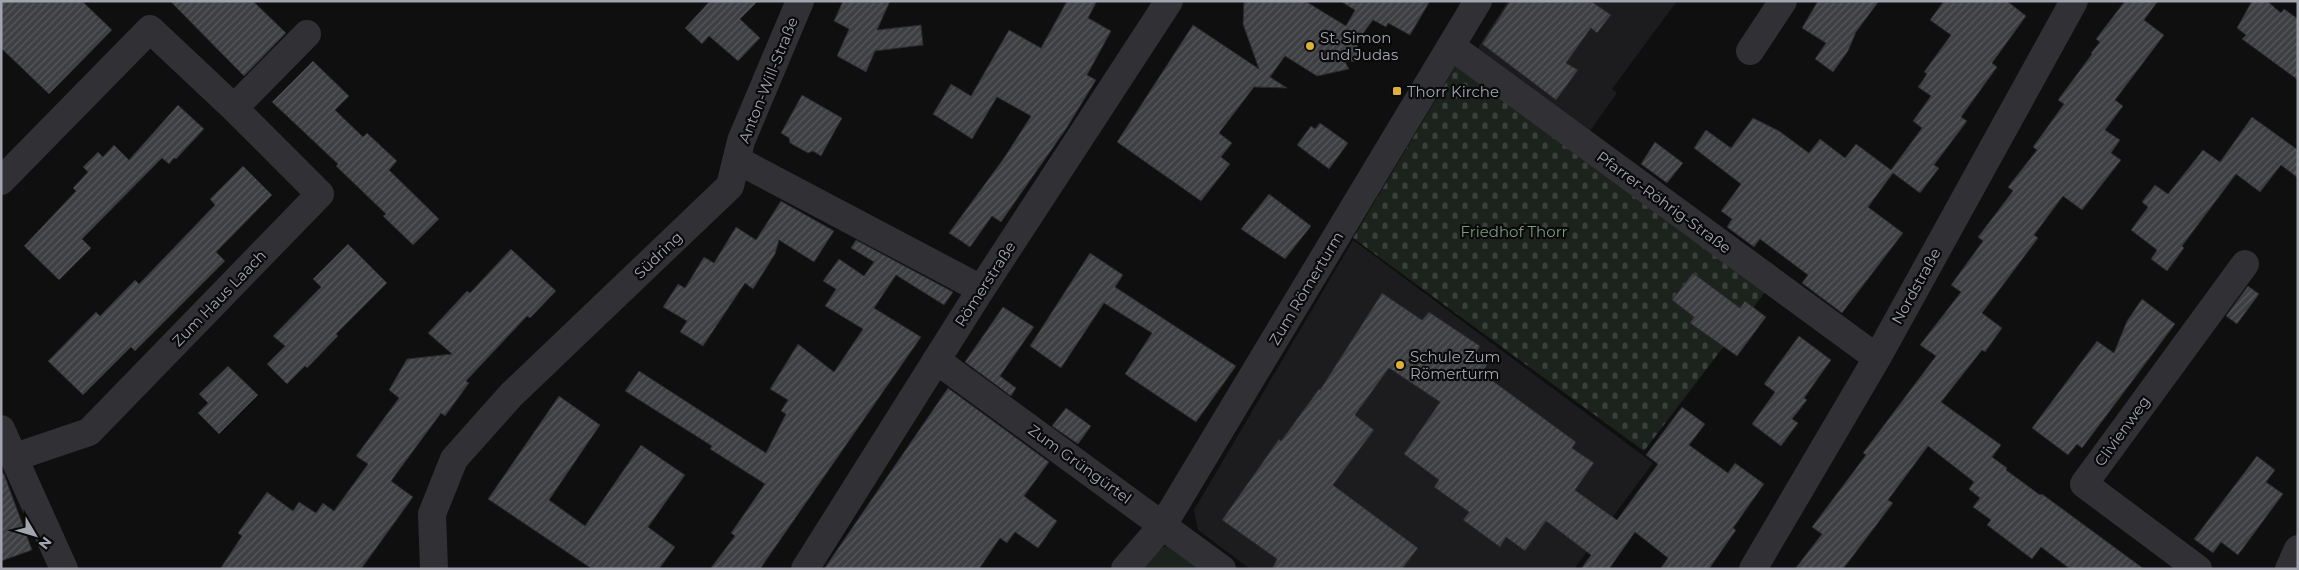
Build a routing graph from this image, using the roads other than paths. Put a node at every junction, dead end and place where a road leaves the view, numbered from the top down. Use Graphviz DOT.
graph roads {
  1 [pos="800,1"];
  2 [pos="1169,1"];
  3 [pos="1478,1"];
  4 [pos="1783,1"];
  5 [pos="2074,1"];
  6 [pos="307,34"];
  7 [pos="1451,46"];
  8 [pos="1750,51"];
  9 [pos="234,108"];
  10 [pos="738,160"];
  11 [pos="1,181"];
  12 [pos="2245,264"];
  13 [pos="981,289"];
  14 [pos="1877,358"];
  15 [pos="936,360"];
  16 [pos="1,429"];
  17 [pos="12,468"];
  18 [pos="1163,525"];
  19 [pos="2298,549"];
  20 [pos="64,569"];
  21 [pos="434,569"];
  22 [pos="805,569"];
  23 [pos="1125,569"];
  24 [pos="1222,569"];
  25 [pos="1753,569"];
  26 [pos="2198,569"];
  27 [pos="2289,569"];
  1 -- 10 [label="street, Anton-Will-Straße"];
  2 -- 13 [label="street, Römerstraße"];
  3 -- 7 [label="street, Zum Römerturm"];
  4 -- 8 [label="street"];
  5 -- 14 [label="street, Nordstraße"];
  6 -- 9 [label="street"];
  7 -- 14 [label="street, Pfarrer-Röhrig-Straße"];
  7 -- 18 [label="street, Zum Römerturm"];
  9 -- 11 [label="street, Zum Haus Laach"];
  9 -- 17 [label="street, Zum Haus Laach"];
  10 -- 13 [label="street"];
  10 -- 21 [label="street, Südring"];
  12 -- 26 [label="street, Clivienweg"];
  13 -- 15 [label="street, Römerstraße"];
  14 -- 25 [label="street, Nordstraße"];
  15 -- 18 [label="street, Zum Grüngürtel"];
  15 -- 22 [label="street, Römerstraße"];
  16 -- 17 [label="street"];
  17 -- 20 [label="street"];
  18 -- 23 [label="street, Zum Römerturm"];
  18 -- 24 [label="street, Zum Grüngürtel"];
  19 -- 27 [label="street"];
}
